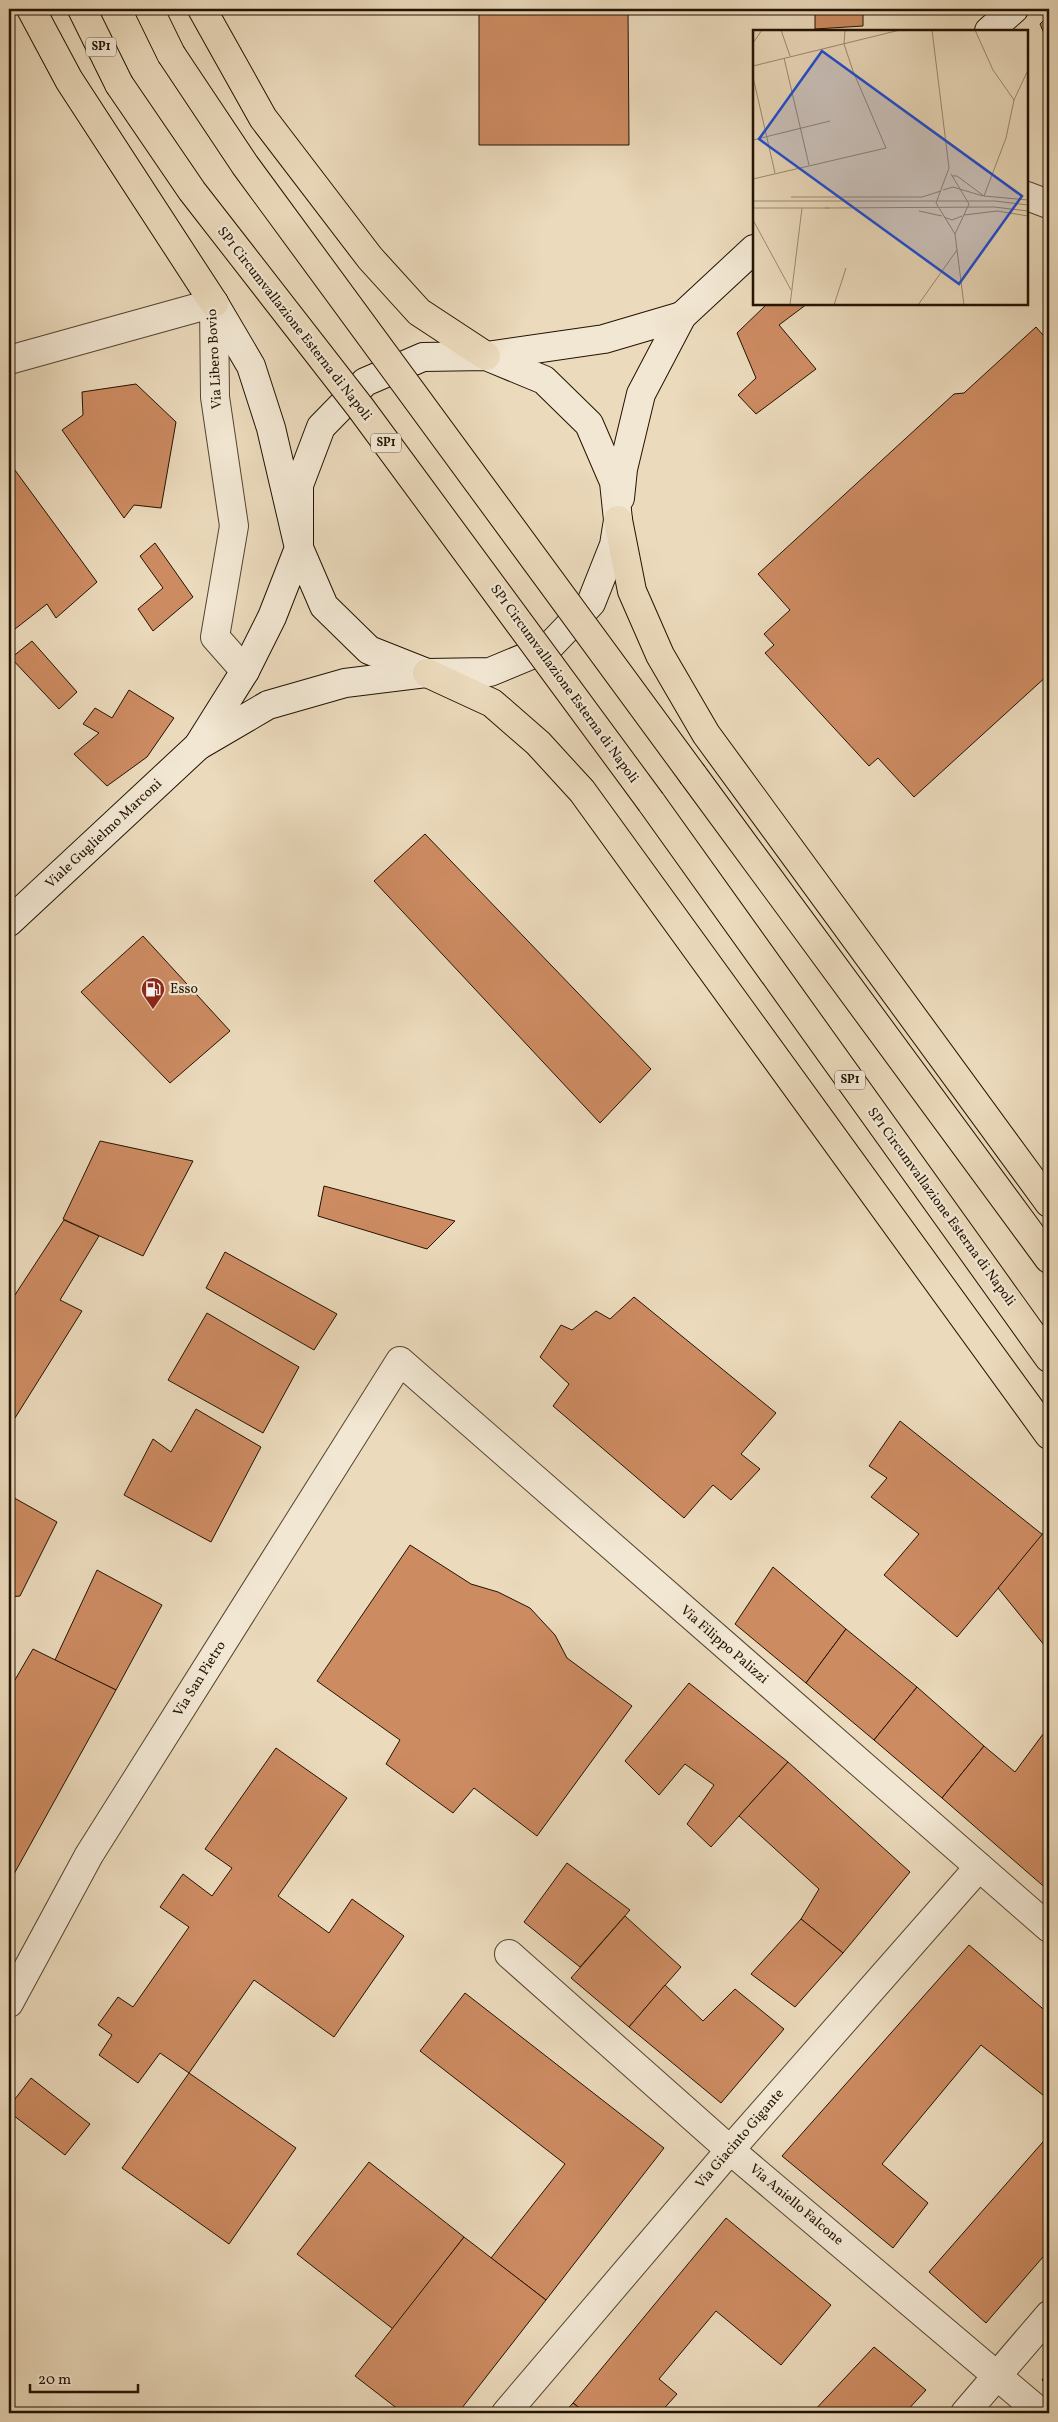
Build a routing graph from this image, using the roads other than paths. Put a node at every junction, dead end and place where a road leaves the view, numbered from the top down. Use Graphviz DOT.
graph roads {
  1 [pos="31,9"];
  2 [pos="82,9"];
  3 [pos="149,9"];
  4 [pos="202,9"];
  5 [pos="1014,9"];
  6 [pos="990,30"];
  7 [pos="753,249"];
  8 [pos="214,303"];
  9 [pos="682,316"];
  10 [pos="486,356"];
  11 [pos="9,360"];
  12 [pos="618,520"];
  13 [pos="299,548"];
  14 [pos="245,671"];
  15 [pos="427,673"];
  16 [pos="198,746"];
  17 [pos="9,922"];
  18 [pos="1049,1203"];
  19 [pos="1049,1259"];
  20 [pos="1049,1358"];
  21 [pos="400,1361"];
  22 [pos="1049,1435"];
  23 [pos="979,1868"];
  24 [pos="1049,1928"];
  25 [pos="509,1954"];
  26 [pos="9,2003"];
  27 [pos="730,2150"];
  28 [pos="1049,2315"];
  29 [pos="997,2377"];
  30 [pos="506,2413"];
  31 [pos="965,2413"];
  32 [pos="1041,2413"];
  1 -- 8 [label="highway"];
  2 -- 20 [label="highway, SP1 Circumvallazione Esterna di Napoli / SP1, bridge"];
  3 -- 19 [label="highway, bridge"];
  4 -- 10 [label="highway"];
  5 -- 6 [label="street"];
  7 -- 9 [label="street"];
  8 -- 11 [label="street, Via Libero Bovio"];
  8 -- 13 [label="street"];
  8 -- 14 [label="street, Via Libero Bovio"];
  9 -- 10 [label="street"];
  9 -- 12 [label="street"];
  10 -- 12 [label="street"];
  10 -- 13 [label="street"];
  12 -- 15 [label="street, Viale Guglielmo Marconi"];
  12 -- 18 [label="highway"];
  13 -- 14 [label="street, Viale Guglielmo Marconi"];
  13 -- 15 [label="street"];
  14 -- 16 [label="street, Viale Guglielmo Marconi"];
  15 -- 16 [label="street, Viale Guglielmo Marconi"];
  15 -- 22 [label="highway"];
  16 -- 17 [label="street, Viale Guglielmo Marconi"];
  21 -- 23 [label="street, Via Filippo Palizzi"];
  21 -- 26 [label="street, Via San Pietro"];
  23 -- 24 [label="street, Via Filippo Palizzi"];
  23 -- 27 [label="street, Via Giacinto Gigante"];
  25 -- 27 [label="street, Via Aniello Falcone"];
  27 -- 29 [label="street, Via Aniello Falcone"];
  27 -- 30 [label="street, Via Giacinto Gigante"];
  28 -- 29 [label="street"];
  29 -- 31 [label="street"];
  29 -- 32 [label="street, Via Aniello Falcone"];
}
